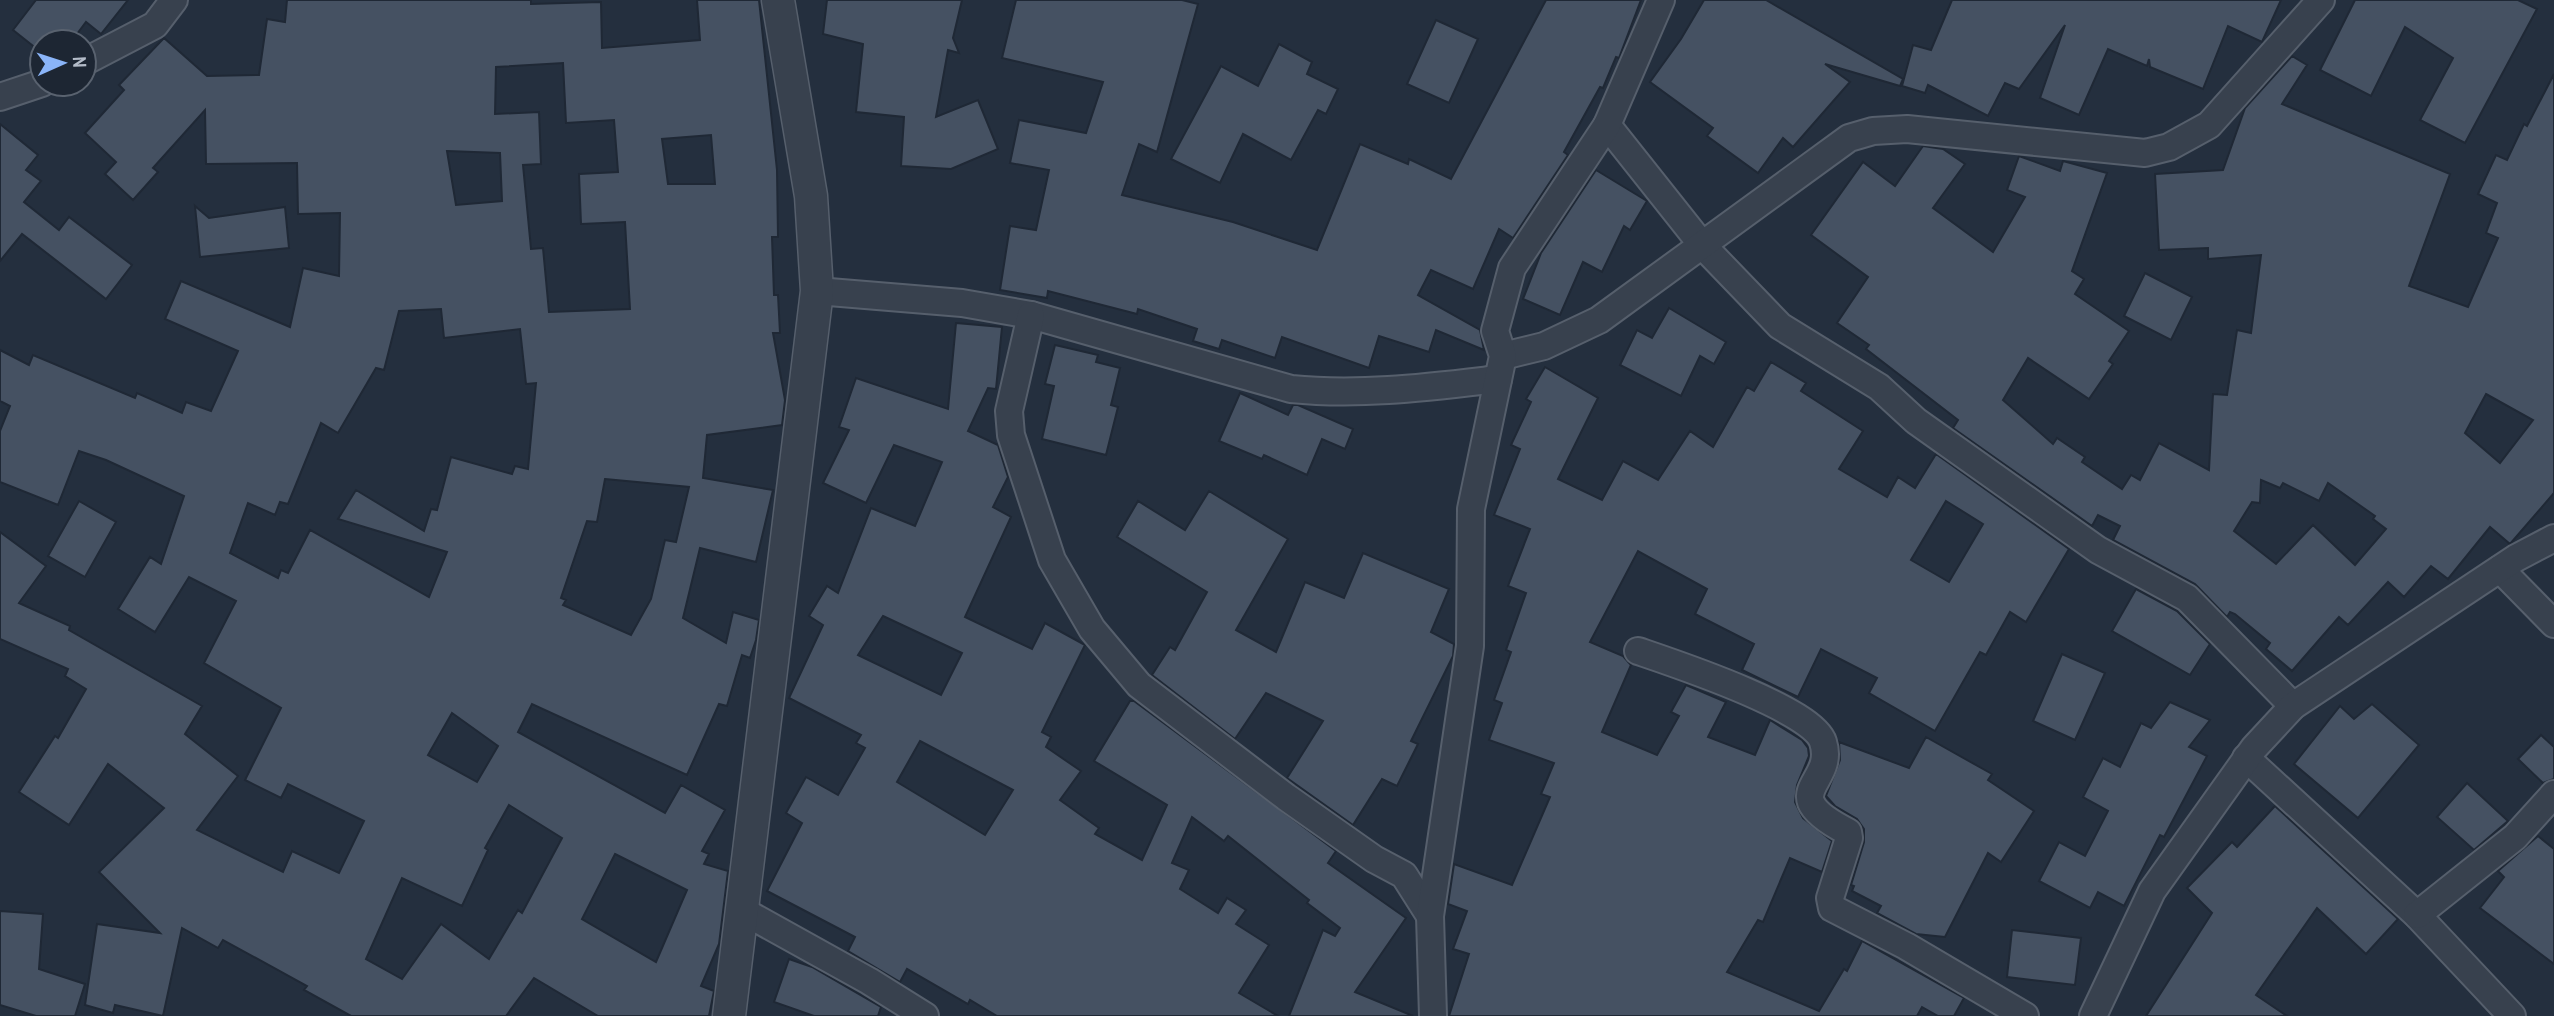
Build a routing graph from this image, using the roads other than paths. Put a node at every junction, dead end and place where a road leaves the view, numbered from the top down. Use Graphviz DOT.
graph roads {
  1 [pos="174,0"];
  2 [pos="778,0"];
  3 [pos="1661,0"];
  4 [pos="2321,0"];
  5 [pos="98,55"];
  6 [pos="28,88"];
  7 [pos="0,97"];
  8 [pos="1607,125"];
  9 [pos="1703,246"];
  10 [pos="817,291"];
  11 [pos="1031,315"];
  12 [pos="1500,368"];
  13 [pos="2554,538"];
  14 [pos="2500,569"];
  15 [pos="2554,624"];
  16 [pos="1638,651"];
  17 [pos="2293,706"];
  18 [pos="2246,758"];
  19 [pos="2554,794"];
  20 [pos="741,910"];
  21 [pos="2417,915"];
  22 [pos="1430,916"];
  23 [pos="729,1016"];
  24 [pos="925,1016"];
  25 [pos="1433,1016"];
  26 [pos="2025,1016"];
  27 [pos="2093,1016"];
  28 [pos="2512,1016"];
  1 -- 5 [label="street"];
  2 -- 10 [label="street"];
  3 -- 8 [label="street"];
  4 -- 9 [label="street"];
  6 -- 7 [label="street"];
  8 -- 9 [label="street"];
  8 -- 12 [label="street"];
  9 -- 12 [label="street"];
  9 -- 17 [label="street"];
  10 -- 11 [label="street"];
  10 -- 20 [label="street"];
  11 -- 12 [label="street"];
  11 -- 22 [label="street"];
  12 -- 22 [label="street"];
  13 -- 14 [label="street"];
  14 -- 15 [label="street"];
  14 -- 17 [label="street"];
  16 -- 26 [label="street"];
  17 -- 18 [label="street"];
  18 -- 21 [label="street"];
  18 -- 27 [label="street"];
  19 -- 21 [label="street"];
  20 -- 23 [label="street"];
  20 -- 24 [label="street"];
  21 -- 28 [label="street"];
  22 -- 25 [label="street"];
}
